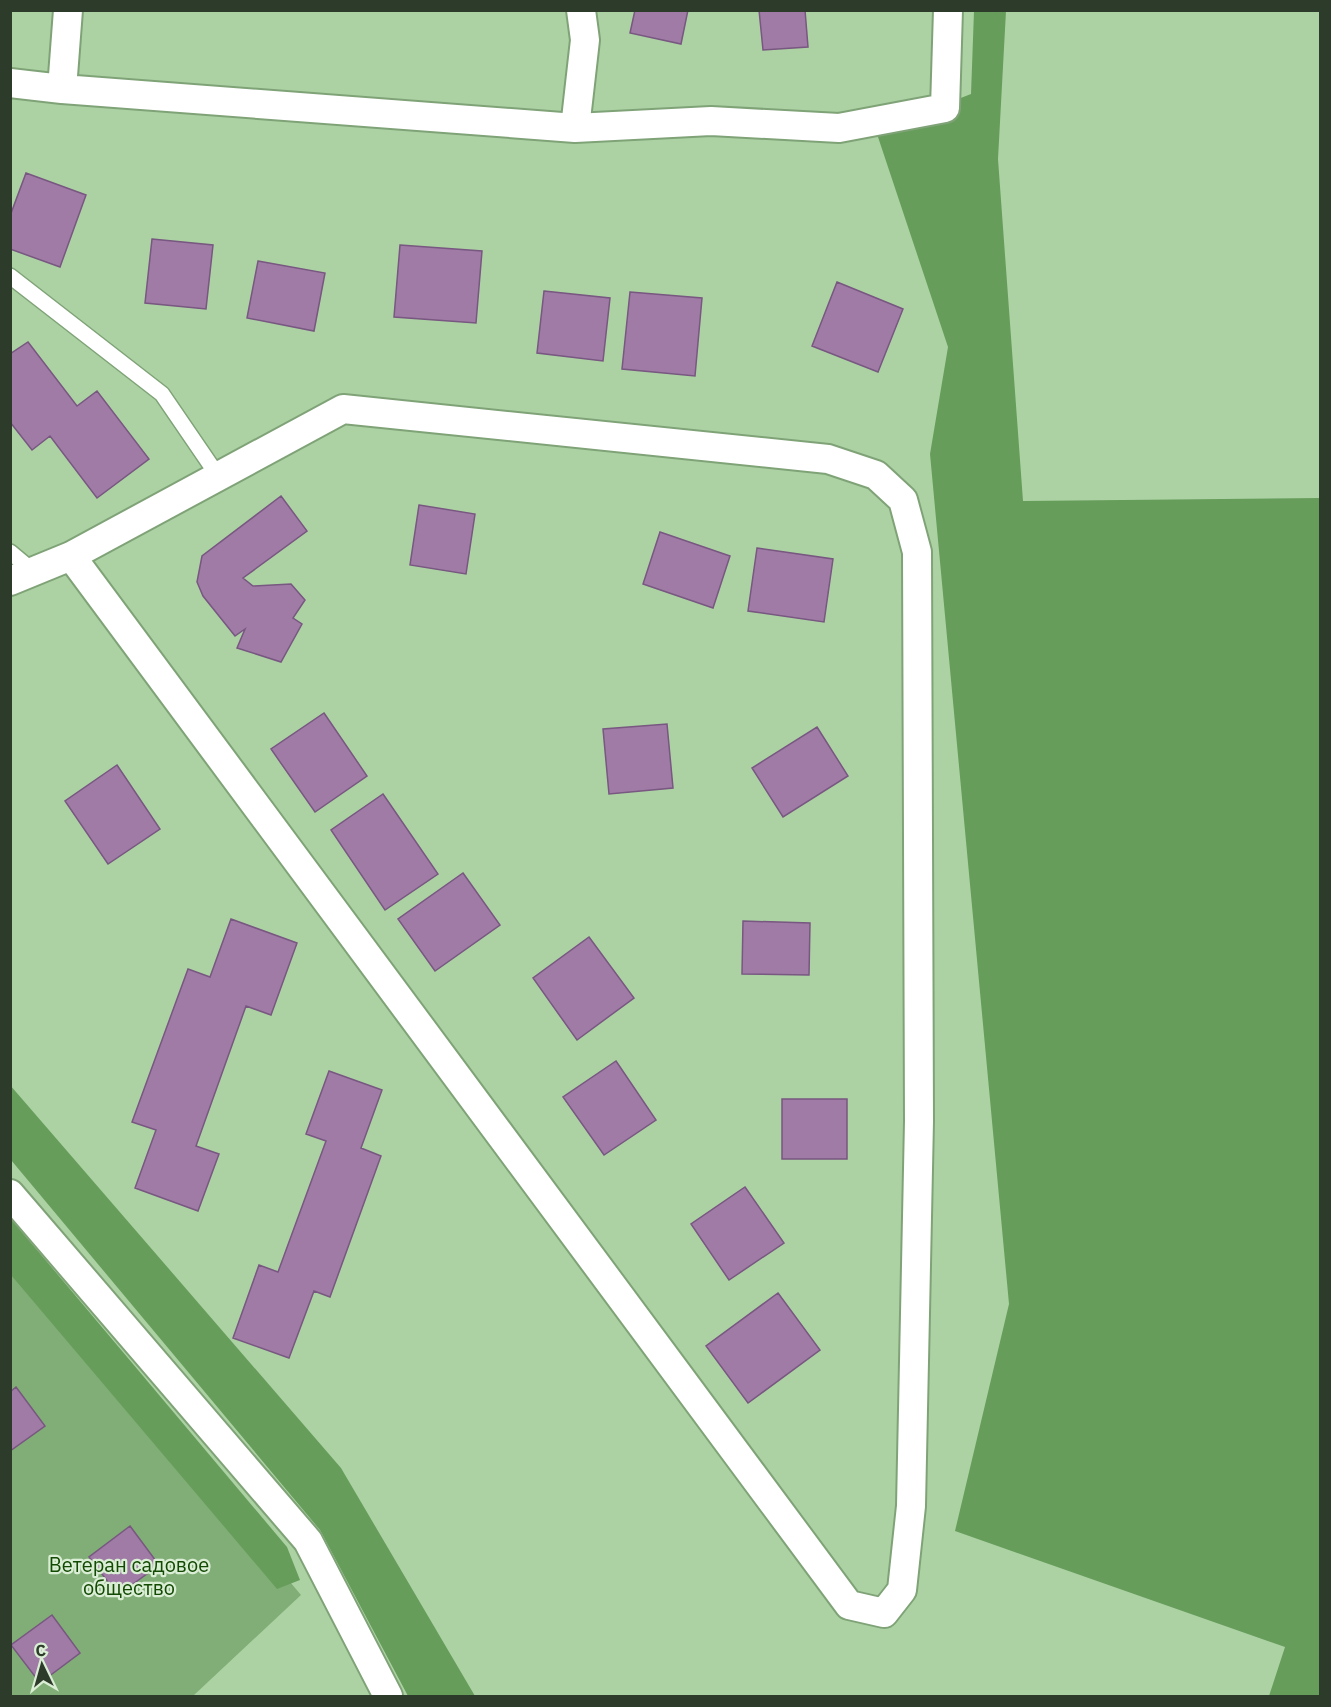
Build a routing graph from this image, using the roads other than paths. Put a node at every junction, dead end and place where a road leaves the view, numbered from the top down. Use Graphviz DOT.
graph roads {
  1 [pos="68,10"];
  2 [pos="581,10"];
  3 [pos="948,10"];
  4 [pos="10,83"];
  5 [pos="62,89"];
  6 [pos="575,128"];
  7 [pos="10,276"];
  8 [pos="213,479"];
  9 [pos="10,552"];
  10 [pos="71,556"];
  11 [pos="22,577"];
  12 [pos="10,1194"];
  13 [pos="388,1696"];
  1 -- 5 [label="street"];
  2 -- 6 [label="street"];
  3 -- 6 [label="street"];
  4 -- 5 [label="street"];
  5 -- 6 [label="street"];
  7 -- 8 [label="lane"];
  8 -- 10 [label="street"];
  8 -- 10 [label="street"];
  9 -- 11 [label="lane"];
  10 -- 11 [label="street"];
  12 -- 13 [label="street"];
}
